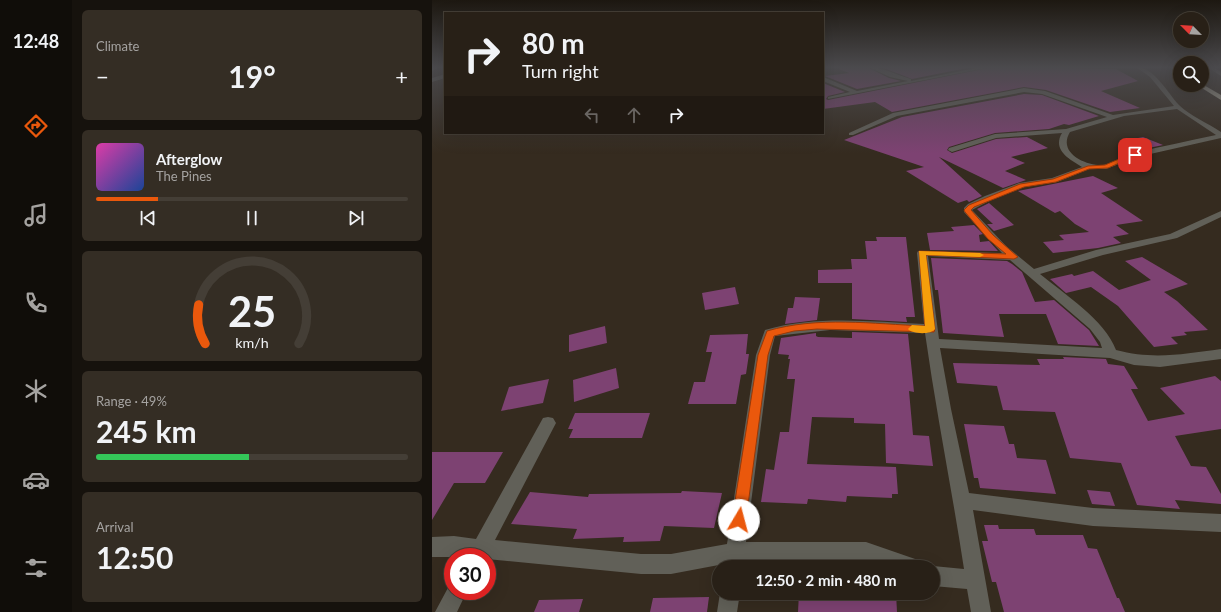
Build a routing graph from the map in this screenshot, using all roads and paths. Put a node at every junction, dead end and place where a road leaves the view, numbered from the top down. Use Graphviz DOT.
graph roads {
  1 [pos="843,96"];
  2 [pos="994,96"];
  3 [pos="1053,96"];
  4 [pos="1168,96"];
  5 [pos="830,98"];
  6 [pos="1178,107"];
  7 [pos="1113,117"];
  8 [pos="1067,131"];
  9 [pos="851,134"];
  10 [pos="1221,135"];
  11 [pos="952,150"];
  12 [pos="1088,168"];
  13 [pos="1221,214"];
  14 [pos="1014,257"];
  15 [pos="1032,273"];
  16 [pos="932,336"];
  17 [pos="1110,353"];
  18 [pos="1221,354"];
  19 [pos="548,423"];
  20 [pos="962,500"];
  21 [pos="1221,522"];
  22 [pos="432,547"];
  23 [pos="461,548"];
  24 [pos="482,548"];
  25 [pos="496,554"];
  26 [pos="734,560"];
  27 [pos="890,560"];
  28 [pos="712,561"];
  29 [pos="940,577"];
  30 [pos="974,580"];
  31 [pos="452,600"];
  32 [pos="729,600"];
  33 [pos="445,612"];
  34 [pos="727,612"];
  35 [pos="981,612"];
  1 -- 5 [label="street"];
  2 -- 9 [label="street"];
  3 -- 7 [label="street"];
  4 -- 6 [label="street"];
  6 -- 7 [label="street"];
  6 -- 10 [label="street"];
  7 -- 8 [label="street"];
  8 -- 11 [label="street"];
  8 -- 12 [label="street"];
  10 -- 12 [label="street"];
  12 -- 14 [label="street"];
  13 -- 15 [label="street"];
  14 -- 15 [label="street"];
  14 -- 16 [label="street"];
  15 -- 17 [label="street"];
  16 -- 17 [label="street"];
  16 -- 20 [label="street"];
  16 -- 26 [label="street"];
  17 -- 18 [label="street"];
  19 -- 24 [label="street"];
  20 -- 21 [label="street"];
  20 -- 30 [label="street"];
  22 -- 23 [label="street"];
  25 -- 28 [label="street"];
  26 -- 27 [label="street"];
  29 -- 30 [label="street"];
  30 -- 35 [label="street"];
  31 -- 33 [label="street"];
  32 -- 34 [label="street"];
}
